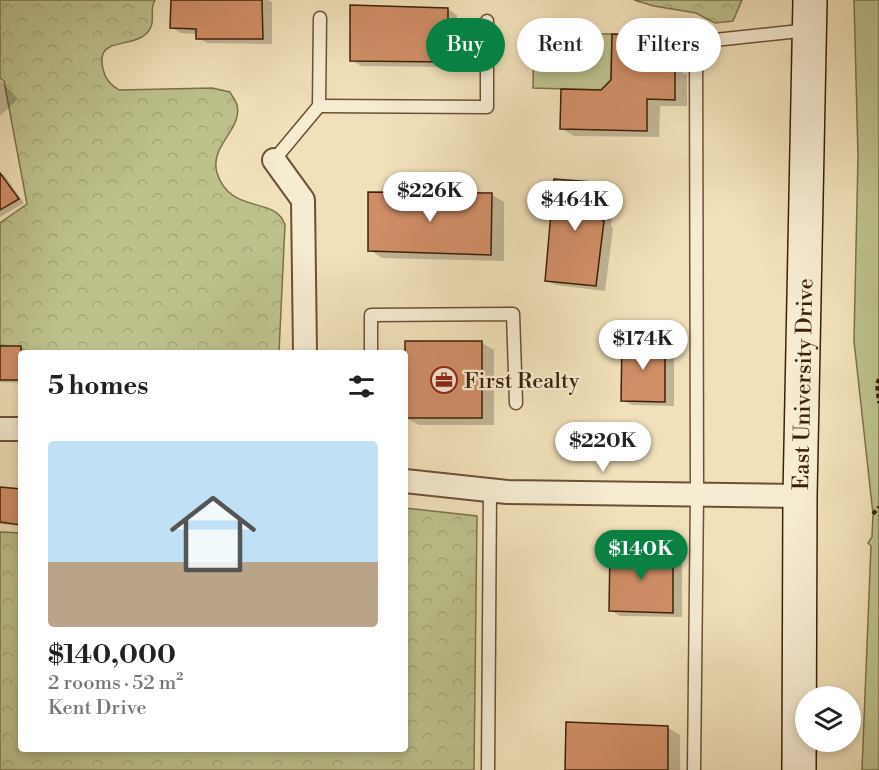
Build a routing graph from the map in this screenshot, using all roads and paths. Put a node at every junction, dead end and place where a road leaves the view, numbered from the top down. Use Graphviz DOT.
graph roads {
  1 [pos="811,15"];
  2 [pos="320,18"];
  3 [pos="487,72"];
  4 [pos="319,106"];
  5 [pos="274,160"];
  6 [pos="304,350"];
  7 [pos="371,350"];
  8 [pos="879,379"];
  9 [pos="516,403"];
  10 [pos="879,403"];
  11 [pos="0,429"];
  12 [pos="18,429"];
  13 [pos="408,481"];
  14 [pos="490,490"];
  15 [pos="697,494"];
  16 [pos="800,496"];
  17 [pos="879,507"];
  18 [pos="873,514"];
  19 [pos="488,770"];
  20 [pos="694,770"];
  21 [pos="798,770"];
  1 -- 15 [label="lane"];
  1 -- 16 [label="main road, East University Drive"];
  2 -- 4 [label="lane"];
  3 -- 4 [label="lane"];
  4 -- 5 [label="lane"];
  5 -- 6 [label="street"];
  7 -- 9 [label="lane"];
  8 -- 10 [label="path"];
  11 -- 12 [label="street"];
  13 -- 14 [label="street"];
  14 -- 15 [label="street"];
  14 -- 19 [label="lane"];
  15 -- 16 [label="street"];
  15 -- 20 [label="lane"];
  16 -- 21 [label="main road, East University Drive"];
  17 -- 18 [label="path"];
}
